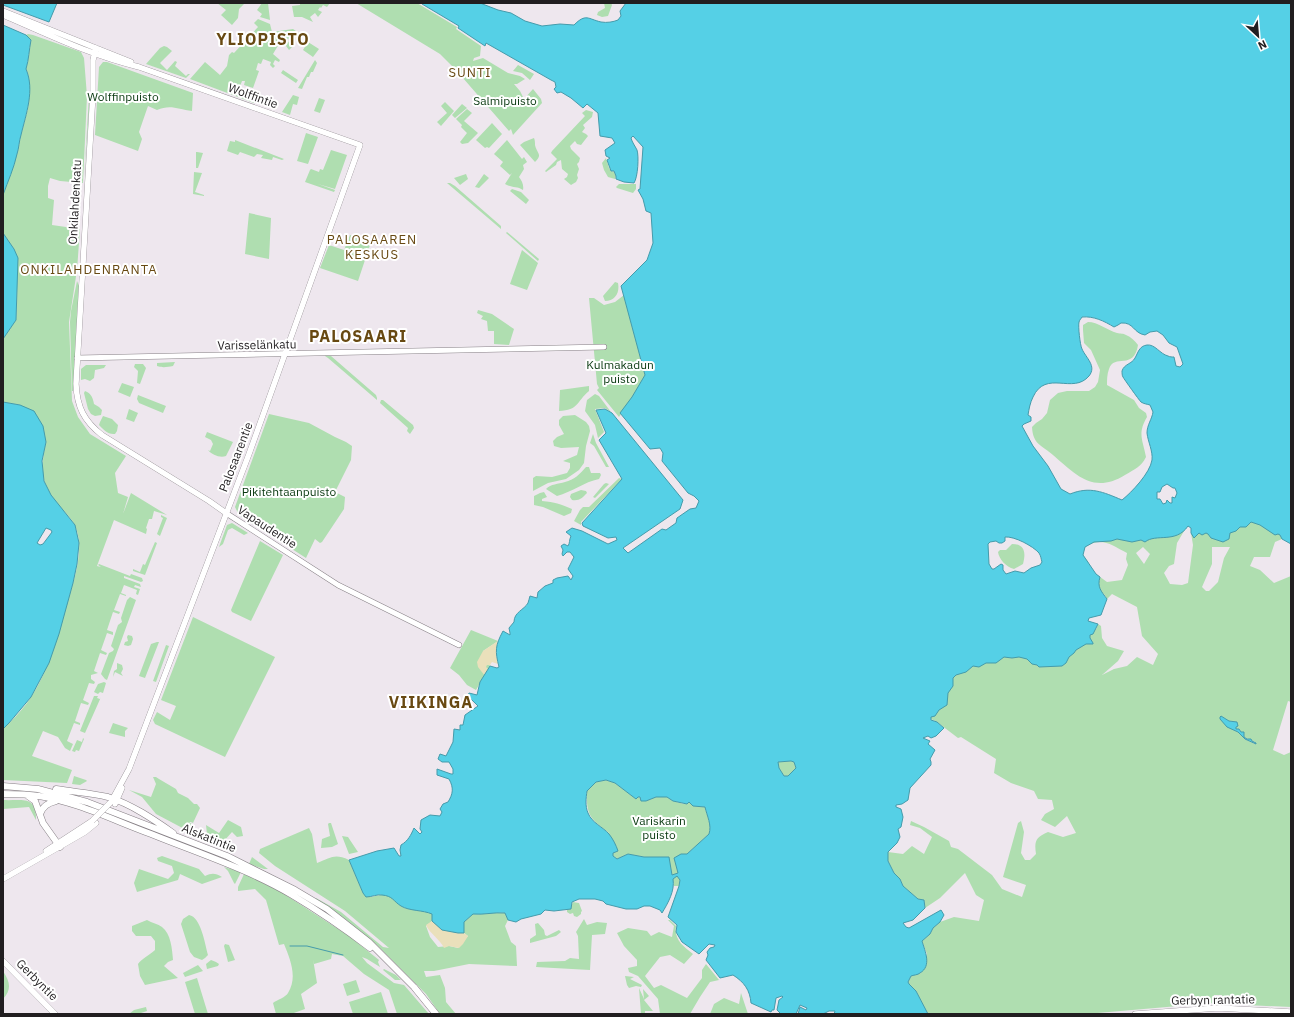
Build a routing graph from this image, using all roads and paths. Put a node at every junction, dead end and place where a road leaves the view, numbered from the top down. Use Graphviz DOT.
graph roads {
  1 [pos="3,11"];
  2 [pos="3,15"];
  3 [pos="95,50"];
  4 [pos="360,145"];
  5 [pos="604,347"];
  6 [pos="285,354"];
  7 [pos="77,358"];
  8 [pos="226,513"];
  9 [pos="459,645"];
  10 [pos="3,786"];
  11 [pos="29,787"];
  12 [pos="3,794"];
  13 [pos="27,795"];
  14 [pos="59,800"];
  15 [pos="115,800"];
  16 [pos="40,814"];
  17 [pos="183,839"];
  18 [pos="58,845"];
  19 [pos="3,878"];
  20 [pos="384,958"];
  21 [pos="3,961"];
  22 [pos="1291,1012"];
  23 [pos="55,1014"];
  24 [pos="436,1014"];
  25 [pos="1135,1014"];
  1 -- 3 [label="main road, Wolffintie"];
  2 -- 3 [label="main road, Wolffintie"];
  3 -- 4 [label="main road, Wolffintie"];
  3 -- 7 [label="main road, Onkilahdenkatu"];
  4 -- 6 [label="main road, Palosaarentie"];
  5 -- 6 [label="street, Varisselänkatu"];
  6 -- 7 [label="street, Varisselänkatu"];
  6 -- 8 [label="main road, Palosaarentie"];
  7 -- 8 [label="main road, Vapaudentie"];
  8 -- 9 [label="street, Vapaudentie"];
  8 -- 15 [label="main road, Palosaarentie"];
  10 -- 11 [label="main road, Alskatintie"];
  11 -- 15 [label="main road"];
  11 -- 17 [label="main road, Alskatintie"];
  12 -- 13 [label="main road, Alskatintie"];
  13 -- 14 [label="main road, Alskatintie"];
  13 -- 16 [label="main road"];
  14 -- 16 [label="main road"];
  14 -- 20 [label="main road, Alskatintie"];
  15 -- 17 [label="main road"];
  15 -- 18 [label="main road, Palosaarentie"];
  16 -- 18 [label="main road"];
  17 -- 20 [label="main road, Alskatintie"];
  18 -- 19 [label="main road, Palosaarentie"];
  20 -- 24 [label="main road, Alskatintie"];
  21 -- 23 [label="main road, Gerbyntie"];
  22 -- 25 [label="main road, Gerbyn rantatie"];
}
